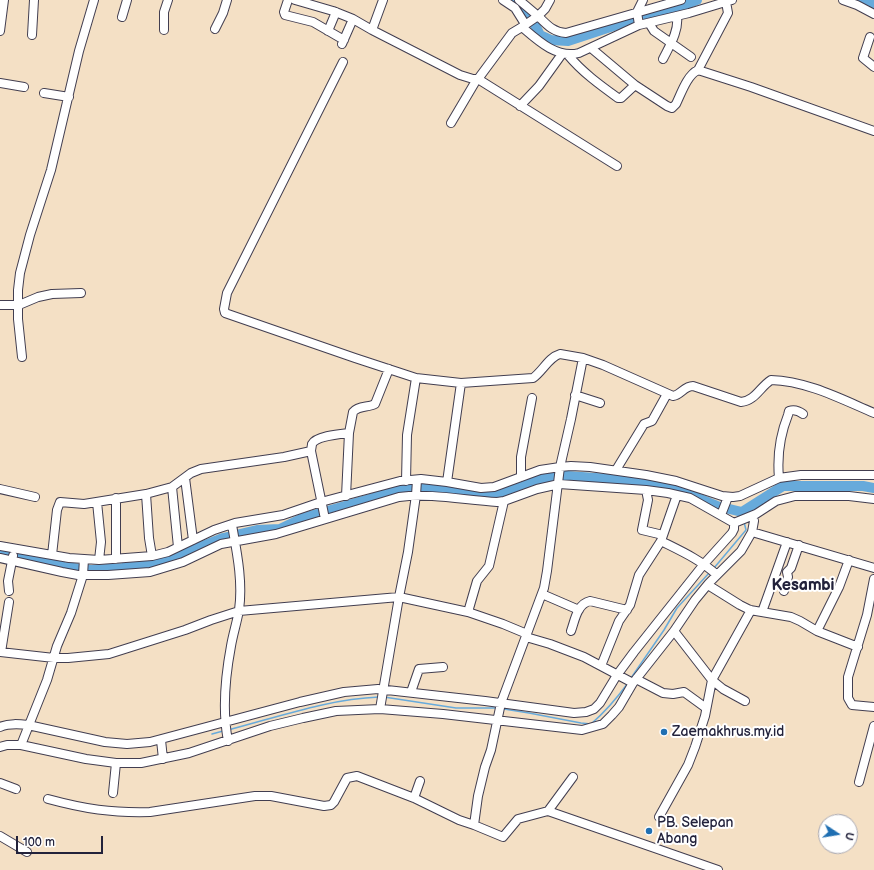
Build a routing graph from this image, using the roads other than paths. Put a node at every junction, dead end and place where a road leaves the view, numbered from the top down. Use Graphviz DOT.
graph roads {
  1 [pos="4,0"];
  2 [pos="34,0"];
  3 [pos="94,0"];
  4 [pos="127,0"];
  5 [pos="168,0"];
  6 [pos="227,0"];
  7 [pos="288,0"];
  8 [pos="295,0"];
  9 [pos="383,0"];
  10 [pos="503,0"];
  11 [pos="519,0"];
  12 [pos="550,0"];
  13 [pos="643,0"];
  14 [pos="680,0"];
  15 [pos="843,0"];
  16 [pos="725,1"];
  17 [pos="858,2"];
  18 [pos="336,12"];
  19 [pos="874,14"];
  20 [pos="677,16"];
  21 [pos="122,17"];
  22 [pos="537,17"];
  23 [pos="638,18"];
  24 [pos="353,19"];
  25 [pos="649,23"];
  26 [pos="525,24"];
  27 [pos="215,29"];
  28 [pos="164,30"];
  29 [pos="372,30"];
  30 [pos="0,31"];
  31 [pos="328,31"];
  32 [pos="32,35"];
  33 [pos="870,37"];
  34 [pos="671,44"];
  35 [pos="591,48"];
  36 [pos="565,54"];
  37 [pos="691,57"];
  38 [pos="663,59"];
  39 [pos="343,62"];
  40 [pos="874,67"];
  41 [pos="698,70"];
  42 [pos="478,79"];
  43 [pos="0,83"];
  44 [pos="635,84"];
  45 [pos="24,87"];
  46 [pos="44,93"];
  47 [pos="69,97"];
  48 [pos="520,106"];
  49 [pos="451,123"];
  50 [pos="874,131"];
  51 [pos="617,166"];
  52 [pos="81,293"];
  53 [pos="0,305"];
  54 [pos="19,305"];
  55 [pos="22,357"];
  56 [pos="583,358"];
  57 [pos="388,369"];
  58 [pos="416,378"];
  59 [pos="461,383"];
  60 [pos="667,394"];
  61 [pos="575,395"];
  62 [pos="532,398"];
  63 [pos="600,403"];
  64 [pos="874,413"];
  65 [pos="803,414"];
  66 [pos="349,433"];
  67 [pos="311,451"];
  68 [pos="559,468"];
  69 [pos="616,470"];
  70 [pos="874,475"];
  71 [pos="521,477"];
  72 [pos="185,478"];
  73 [pos="779,478"];
  74 [pos="406,480"];
  75 [pos="416,481"];
  76 [pos="446,482"];
  77 [pos="558,482"];
  78 [pos="172,487"];
  79 [pos="0,489"];
  80 [pos="646,490"];
  81 [pos="146,494"];
  82 [pos="416,494"];
  83 [pos="677,495"];
  84 [pos="346,496"];
  85 [pos="34,497"];
  86 [pos="116,498"];
  87 [pos="727,499"];
  88 [pos="874,499"];
  89 [pos="504,501"];
  90 [pos="97,502"];
  91 [pos="322,503"];
  92 [pos="722,514"];
  93 [pos="325,517"];
  94 [pos="750,519"];
  95 [pos="735,522"];
  96 [pos="232,527"];
  97 [pos="752,532"];
  98 [pos="662,538"];
  99 [pos="193,540"];
  100 [pos="235,540"];
  101 [pos="787,542"];
  102 [pos="799,545"];
  103 [pos="0,546"];
  104 [pos="178,547"];
  105 [pos="13,554"];
  106 [pos="52,555"];
  107 [pos="152,556"];
  108 [pos="0,558"];
  109 [pos="116,559"];
  110 [pos="99,560"];
  111 [pos="849,560"];
  112 [pos="84,561"];
  113 [pos="705,565"];
  114 [pos="874,568"];
  115 [pos="716,574"];
  116 [pos="83,575"];
  117 [pos="874,579"];
  118 [pos="708,585"];
  119 [pos="9,591"];
  120 [pos="784,591"];
  121 [pos="542,594"];
  122 [pos="399,597"];
  123 [pos="9,602"];
  124 [pos="579,610"];
  125 [pos="626,610"];
  126 [pos="751,610"];
  127 [pos="239,611"];
  128 [pos="4,612"];
  129 [pos="468,612"];
  130 [pos="762,612"];
  131 [pos="571,631"];
  132 [pos="674,631"];
  133 [pos="817,632"];
  134 [pos="527,636"];
  135 [pos="858,647"];
  136 [pos="1,652"];
  137 [pos="54,658"];
  138 [pos="601,666"];
  139 [pos="443,667"];
  140 [pos="618,675"];
  141 [pos="712,680"];
  142 [pos="633,681"];
  143 [pos="383,691"];
  144 [pos="411,692"];
  145 [pos="745,701"];
  146 [pos="500,704"];
  147 [pos="380,707"];
  148 [pos="874,707"];
  149 [pos="706,708"];
  150 [pos="498,719"];
  151 [pos="225,723"];
  152 [pos="28,726"];
  153 [pos="874,726"];
  154 [pos="0,727"];
  155 [pos="227,739"];
  156 [pos="161,740"];
  157 [pos="22,742"];
  158 [pos="0,747"];
  159 [pos="164,759"];
  160 [pos="116,763"];
  161 [pos="573,777"];
  162 [pos="420,781"];
  163 [pos="859,782"];
  164 [pos="0,783"];
  165 [pos="16,789"];
  166 [pos="113,793"];
  167 [pos="48,798"];
  168 [pos="414,798"];
  169 [pos="548,811"];
  170 [pos="659,817"];
  171 [pos="474,824"];
  172 [pos="0,836"];
  173 [pos="27,852"];
  174 [pos="718,870"];
  1 -- 30 [label="street"];
  2 -- 32 [label="street"];
  3 -- 47 [label="street"];
  4 -- 21 [label="street"];
  5 -- 28 [label="street"];
  6 -- 27 [label="street"];
  7 -- 31 [label="street"];
  8 -- 18 [label="street"];
  9 -- 29 [label="street"];
  10 -- 26 [label="street"];
  11 -- 22 [label="street"];
  12 -- 22 [label="street"];
  13 -- 23 [label="street"];
  14 -- 23 [label="street"];
  15 -- 17 [label="street"];
  16 -- 20 [label="street"];
  16 -- 41 [label="street"];
  17 -- 19 [label="street"];
  18 -- 24 [label="street"];
  18 -- 31 [label="street"];
  20 -- 25 [label="street"];
  20 -- 34 [label="street"];
  22 -- 23 [label="street"];
  22 -- 26 [label="street"];
  23 -- 25 [label="street"];
  23 -- 35 [label="street"];
  24 -- 29 [label="street"];
  24 -- 31 [label="street"];
  25 -- 34 [label="street"];
  26 -- 36 [label="street"];
  26 -- 42 [label="street"];
  29 -- 42 [label="street"];
  33 -- 40 [label="street"];
  34 -- 37 [label="street"];
  34 -- 38 [label="street"];
  35 -- 36 [label="street"];
  35 -- 44 [label="street"];
  36 -- 44 [label="street"];
  36 -- 48 [label="street"];
  39 -- 57 [label="street"];
  41 -- 44 [label="street"];
  41 -- 50 [label="street"];
  42 -- 48 [label="street"];
  42 -- 49 [label="street"];
  43 -- 45 [label="street"];
  46 -- 47 [label="street"];
  47 -- 54 [label="street"];
  48 -- 51 [label="street"];
  52 -- 54 [label="street"];
  53 -- 54 [label="street"];
  54 -- 55 [label="street"];
  56 -- 59 [label="street"];
  56 -- 60 [label="street"];
  56 -- 61 [label="street"];
  57 -- 58 [label="street"];
  57 -- 66 [label="street"];
  58 -- 59 [label="street"];
  58 -- 74 [label="street"];
  59 -- 76 [label="street"];
  60 -- 64 [label="street"];
  60 -- 69 [label="street"];
  61 -- 63 [label="street"];
  61 -- 68 [label="street"];
  62 -- 71 [label="street"];
  65 -- 73 [label="street"];
  66 -- 67 [label="street"];
  66 -- 84 [label="street"];
  67 -- 72 [label="street"];
  67 -- 91 [label="street"];
  68 -- 69 [label="street"];
  68 -- 71 [label="street"];
  68 -- 77 [label="street"];
  69 -- 87 [label="street"];
  70 -- 73 [label="street"];
  71 -- 76 [label="street"];
  72 -- 78 [label="street"];
  72 -- 99 [label="street"];
  73 -- 87 [label="street"];
  74 -- 75 [label="street"];
  74 -- 84 [label="street"];
  75 -- 76 [label="street"];
  75 -- 82 [label="street"];
  77 -- 80 [label="street"];
  77 -- 89 [label="street"];
  77 -- 121 [label="street"];
  78 -- 81 [label="street"];
  78 -- 104 [label="street"];
  79 -- 85 [label="street"];
  80 -- 83 [label="street"];
  80 -- 98 [label="street"];
  81 -- 86 [label="street"];
  81 -- 107 [label="street"];
  82 -- 89 [label="street"];
  82 -- 93 [label="street"];
  82 -- 122 [label="street"];
  83 -- 92 [label="street"];
  83 -- 98 [label="street"];
  84 -- 91 [label="street"];
  86 -- 90 [label="street"];
  86 -- 109 [label="street"];
  87 -- 92 [label="street"];
  88 -- 94 [label="street"];
  89 -- 129 [label="street"];
  90 -- 106 [label="street"];
  90 -- 110 [label="street"];
  91 -- 93 [label="street"];
  91 -- 96 [label="street"];
  92 -- 95 [label="street"];
  93 -- 100 [label="street"];
  94 -- 95 [label="street"];
  94 -- 97 [label="street"];
  95 -- 113 [label="street"];
  96 -- 99 [label="street"];
  96 -- 100 [label="street"];
  97 -- 101 [label="street"];
  97 -- 115 [label="street"];
  98 -- 113 [label="street"];
  98 -- 125 [label="street"];
  99 -- 104 [label="street"];
  100 -- 116 [label="street"];
  100 -- 127 [label="street"];
  101 -- 102 [label="street"];
  101 -- 130 [label="street"];
  102 -- 111 [label="street"];
  102 -- 120 [label="street"];
  103 -- 105 [label="street"];
  104 -- 107 [label="street"];
  105 -- 106 [label="street"];
  105 -- 108 [label="street"];
  105 -- 116 [label="street"];
  105 -- 119 [label="street"];
  106 -- 112 [label="street"];
  107 -- 109 [label="street"];
  109 -- 110 [label="street"];
  110 -- 112 [label="street"];
  111 -- 114 [label="street"];
  111 -- 133 [label="street"];
  112 -- 116 [label="street"];
  113 -- 115 [label="street"];
  113 -- 140 [label="street"];
  115 -- 118 [label="street"];
  116 -- 137 [label="street"];
  117 -- 135 [label="street"];
  118 -- 126 [label="street"];
  118 -- 132 [label="street"];
  121 -- 124 [label="street"];
  121 -- 134 [label="street"];
  122 -- 127 [label="street"];
  122 -- 129 [label="street"];
  122 -- 143 [label="street"];
  123 -- 128 [label="street"];
  124 -- 125 [label="street"];
  124 -- 131 [label="street"];
  125 -- 138 [label="street"];
  126 -- 130 [label="street"];
  126 -- 141 [label="street"];
  127 -- 137 [label="street"];
  127 -- 151 [label="street"];
  128 -- 136 [label="street"];
  129 -- 134 [label="street"];
  130 -- 133 [label="street"];
  132 -- 141 [label="street"];
  132 -- 142 [label="street"];
  133 -- 135 [label="street"];
  134 -- 138 [label="street"];
  134 -- 146 [label="street"];
  135 -- 148 [label="street"];
  136 -- 137 [label="street"];
  137 -- 152 [label="street"];
  138 -- 140 [label="street"];
  139 -- 144 [label="street"];
  140 -- 142 [label="street"];
  140 -- 146 [label="street"];
  141 -- 145 [label="street"];
  141 -- 149 [label="street"];
  142 -- 149 [label="street"];
  142 -- 150 [label="street"];
  143 -- 144 [label="street"];
  143 -- 147 [label="street"];
  143 -- 151 [label="street"];
  144 -- 146 [label="street"];
  146 -- 150 [label="street"];
  147 -- 150 [label="street"];
  147 -- 155 [label="street"];
  149 -- 170 [label="street"];
  150 -- 171 [label="street"];
  151 -- 155 [label="street"];
  151 -- 156 [label="street"];
  152 -- 154 [label="street"];
  152 -- 156 [label="street"];
  152 -- 157 [label="street"];
  153 -- 163 [label="street"];
  155 -- 159 [label="street"];
  156 -- 159 [label="street"];
  157 -- 158 [label="street"];
  157 -- 160 [label="street"];
  159 -- 160 [label="street"];
  160 -- 166 [label="street"];
  161 -- 169 [label="street"];
  162 -- 168 [label="street"];
  164 -- 165 [label="street"];
  167 -- 168 [label="street"];
  168 -- 171 [label="street"];
  169 -- 171 [label="street"];
  169 -- 174 [label="street"];
  172 -- 173 [label="street"];
}
